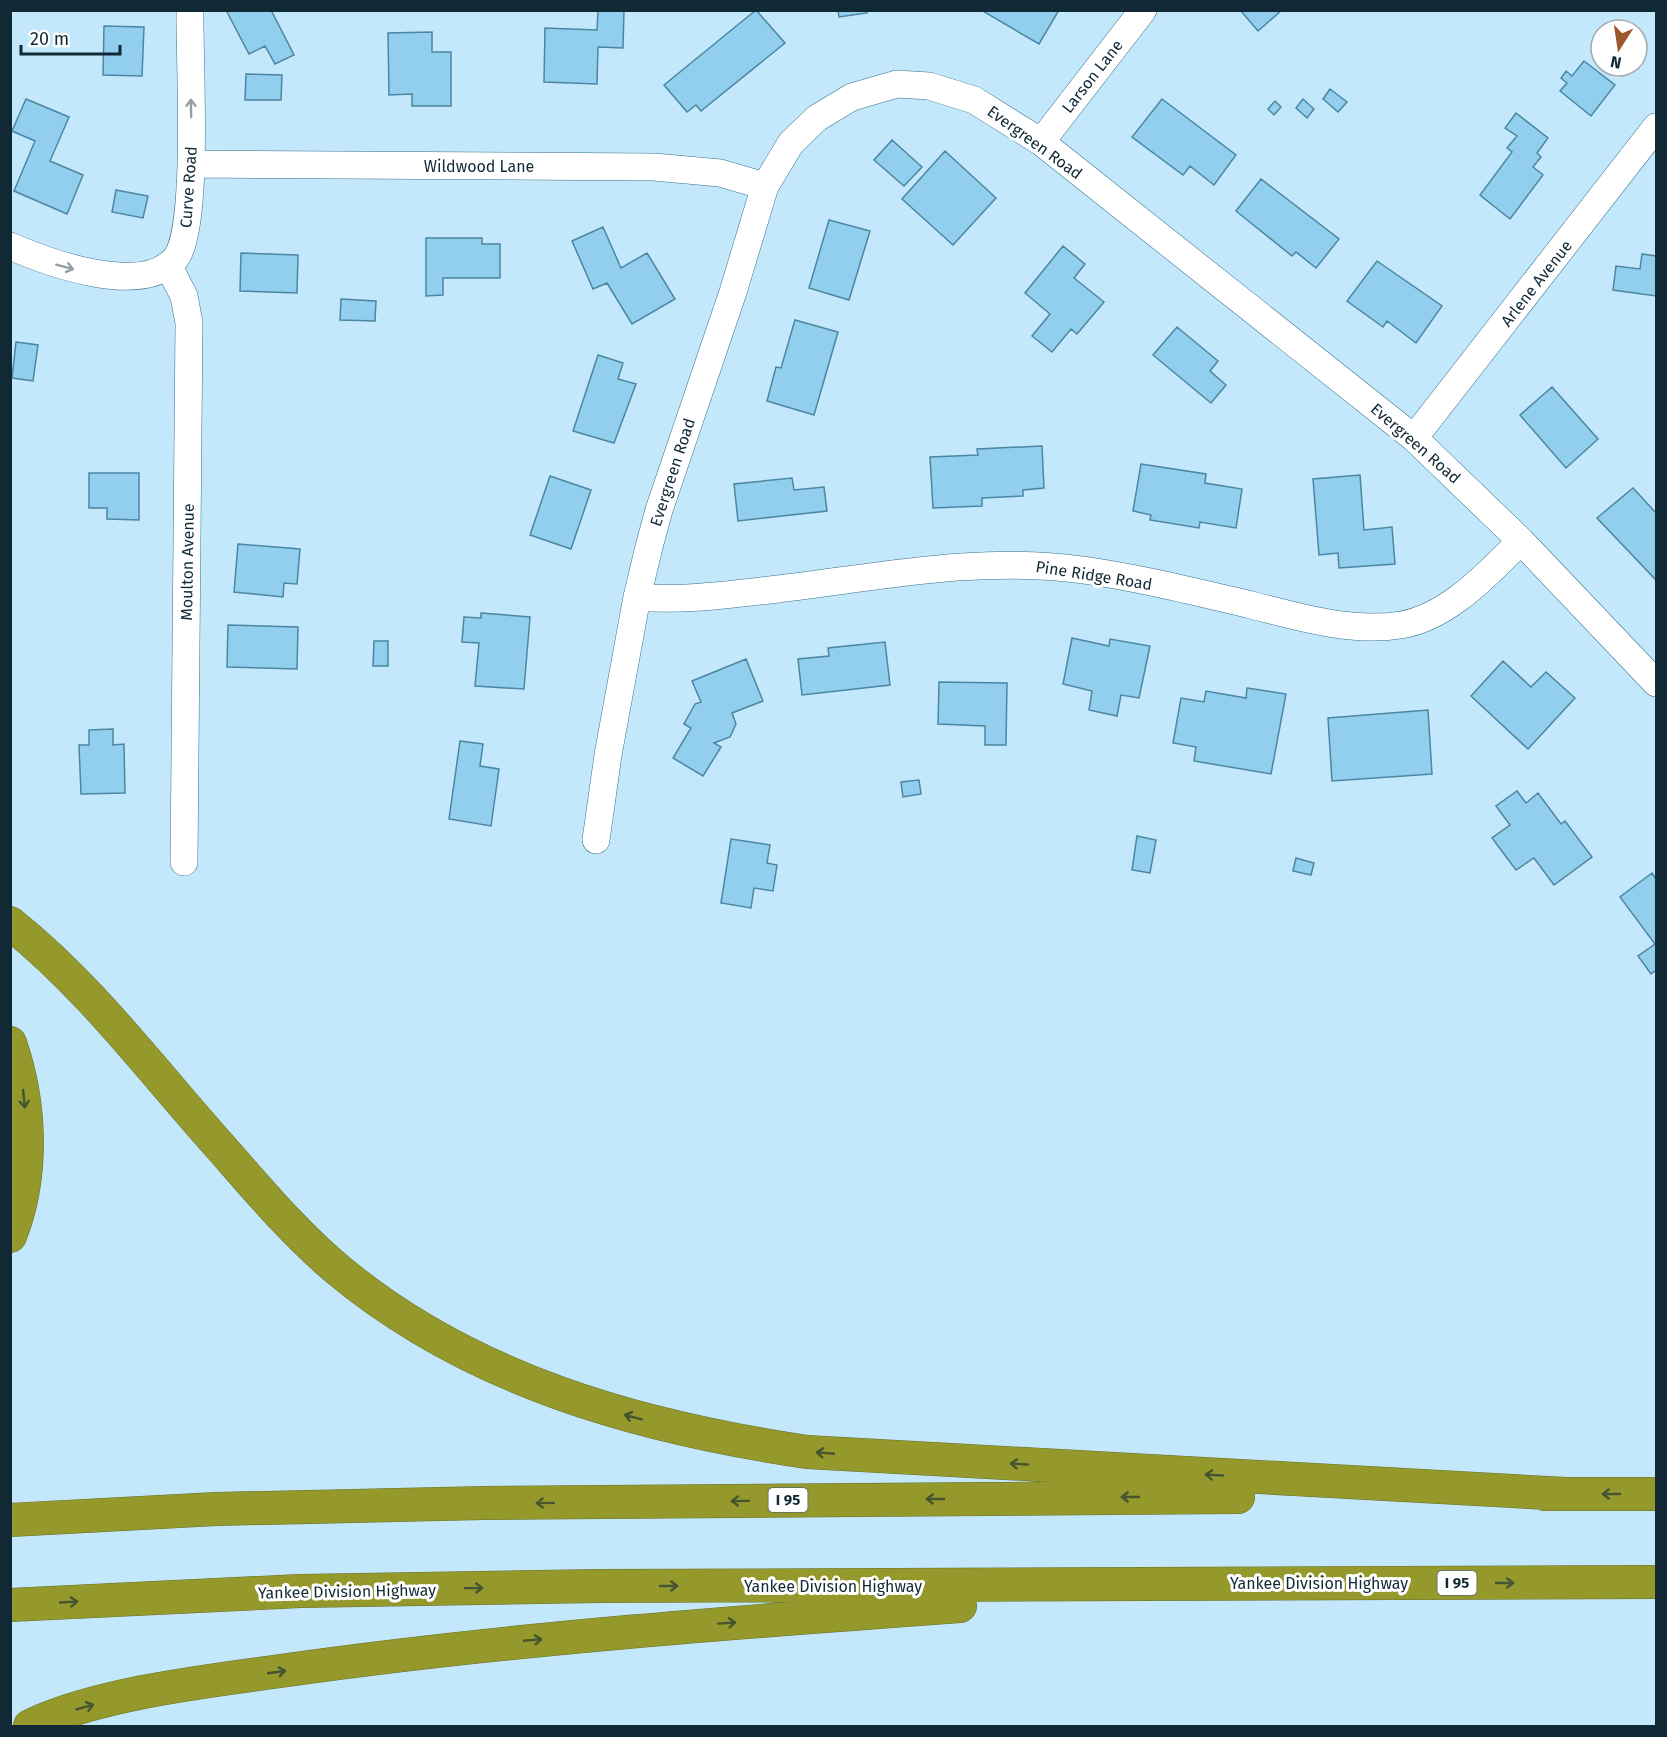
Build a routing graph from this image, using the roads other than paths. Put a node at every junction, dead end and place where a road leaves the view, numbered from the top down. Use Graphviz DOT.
graph roads {
  1 [pos="190,10"];
  2 [pos="1143,10"];
  3 [pos="1654,136"];
  4 [pos="1041,142"];
  5 [pos="192,164"];
  6 [pos="765,186"];
  7 [pos="10,246"];
  8 [pos="168,265"];
  9 [pos="1414,438"];
  10 [pos="1521,541"];
  11 [pos="637,597"];
  12 [pos="1656,683"];
  13 [pos="596,840"];
  14 [pos="184,862"];
  15 [pos="10,923"];
  16 [pos="10,1043"];
  17 [pos="10,1236"];
  18 [pos="1566,1494"];
  19 [pos="1656,1494"];
  20 [pos="10,1520"];
  21 [pos="1656,1582"];
  22 [pos="1258,1583"];
  23 [pos="10,1605"];
  24 [pos="30,1726"];
  5 -- 1 [label="street, Curve Road, one-way"];
  2 -- 4 [label="street, Larson Lane"];
  3 -- 9 [label="street, Arlene Avenue"];
  4 -- 6 [label="street, Evergreen Road"];
  4 -- 9 [label="street, Evergreen Road"];
  5 -- 6 [label="street, Wildwood Lane"];
  5 -- 8 [label="street, Curve Road"];
  6 -- 11 [label="street, Evergreen Road"];
  7 -- 8 [label="street, one-way"];
  8 -- 14 [label="street, Moulton Avenue"];
  9 -- 10 [label="street, Evergreen Road"];
  10 -- 11 [label="street, Pine Ridge Road"];
  10 -- 12 [label="street, Evergreen Road"];
  11 -- 13 [label="street, Evergreen Road"];
  18 -- 15 [label="highway, one-way"];
  16 -- 17 [label="highway, one-way"];
  19 -- 18 [label="highway, I 95, one-way"];
  18 -- 20 [label="highway, I 95, one-way"];
  22 -- 21 [label="highway, Yankee Division Highway / I 95, one-way"];
  23 -- 22 [label="highway, Yankee Division Highway / I 95, one-way"];
  24 -- 22 [label="highway, one-way"];
}
